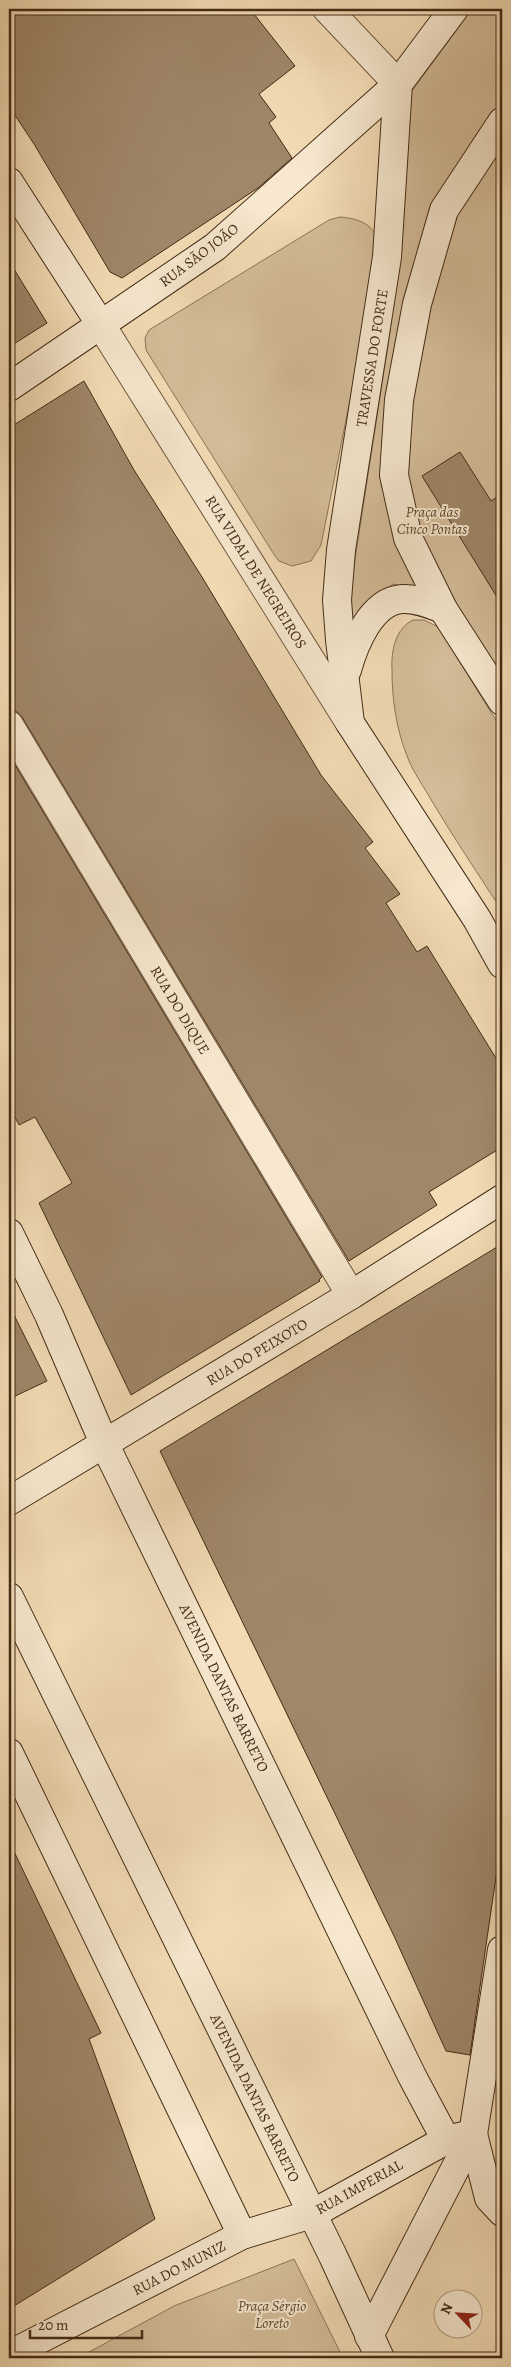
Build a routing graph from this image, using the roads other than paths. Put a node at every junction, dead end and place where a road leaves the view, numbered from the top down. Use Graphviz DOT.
graph roads {
  1 [pos="327,9"];
  2 [pos="454,9"];
  3 [pos="398,84"];
  4 [pos="502,122"];
  5 [pos="9,182"];
  6 [pos="101,325"];
  7 [pos="9,387"];
  8 [pos="444,609"];
  9 [pos="345,678"];
  10 [pos="502,701"];
  11 [pos="350,723"];
  12 [pos="9,725"];
  13 [pos="490,923"];
  14 [pos="502,964"];
  15 [pos="502,1199"];
  16 [pos="9,1233"];
  17 [pos="351,1295"];
  18 [pos="104,1443"];
  19 [pos="9,1501"];
  20 [pos="9,1597"];
  21 [pos="9,1752"];
  22 [pos="502,1950"];
  23 [pos="473,2134"];
  24 [pos="446,2140"];
  25 [pos="502,2212"];
  26 [pos="312,2214"];
  27 [pos="242,2235"];
  28 [pos="374,2347"];
  29 [pos="9,2355"];
  1 -- 3 [label="street"];
  2 -- 3 [label="street"];
  3 -- 6 [label="street, RUA SÃO JOÃO"];
  3 -- 9 [label="street, TRAVESSA DO FORTE"];
  4 -- 8 [label="street"];
  5 -- 6 [label="street, RUA VIDAL DE NEGREIROS"];
  6 -- 7 [label="street, RUA SÃO JOÃO"];
  6 -- 11 [label="street, RUA VIDAL DE NEGREIROS"];
  8 -- 9 [label="street"];
  8 -- 10 [label="street"];
  9 -- 11 [label="street, TRAVESSA DO FORTE"];
  11 -- 13 [label="street, RUA VIDAL DE NEGREIROS"];
  12 -- 17 [label="street, RUA DO DIQUE"];
  13 -- 14 [label="street, RUA VIDAL DE NEGREIROS"];
  15 -- 17 [label="street, RUA DO PEIXOTO"];
  16 -- 18 [label="street, AVENIDA DANTAS BARRETO"];
  17 -- 18 [label="street, RUA DO PEIXOTO"];
  18 -- 19 [label="street, RUA DO PEIXOTO"];
  18 -- 24 [label="street, AVENIDA DANTAS BARRETO"];
  20 -- 26 [label="street, AVENIDA DANTAS BARRETO"];
  21 -- 27 [label="street"];
  22 -- 23 [label="street"];
  23 -- 24 [label="street, RUA IMPERIAL"];
  23 -- 25 [label="street"];
  23 -- 28 [label="street"];
  24 -- 26 [label="street, RUA IMPERIAL"];
  26 -- 27 [label="street, RUA IMPERIAL"];
  26 -- 28 [label="street, AVENIDA DANTAS BARRETO"];
  27 -- 29 [label="street, RUA DO MUNIZ"];
}
